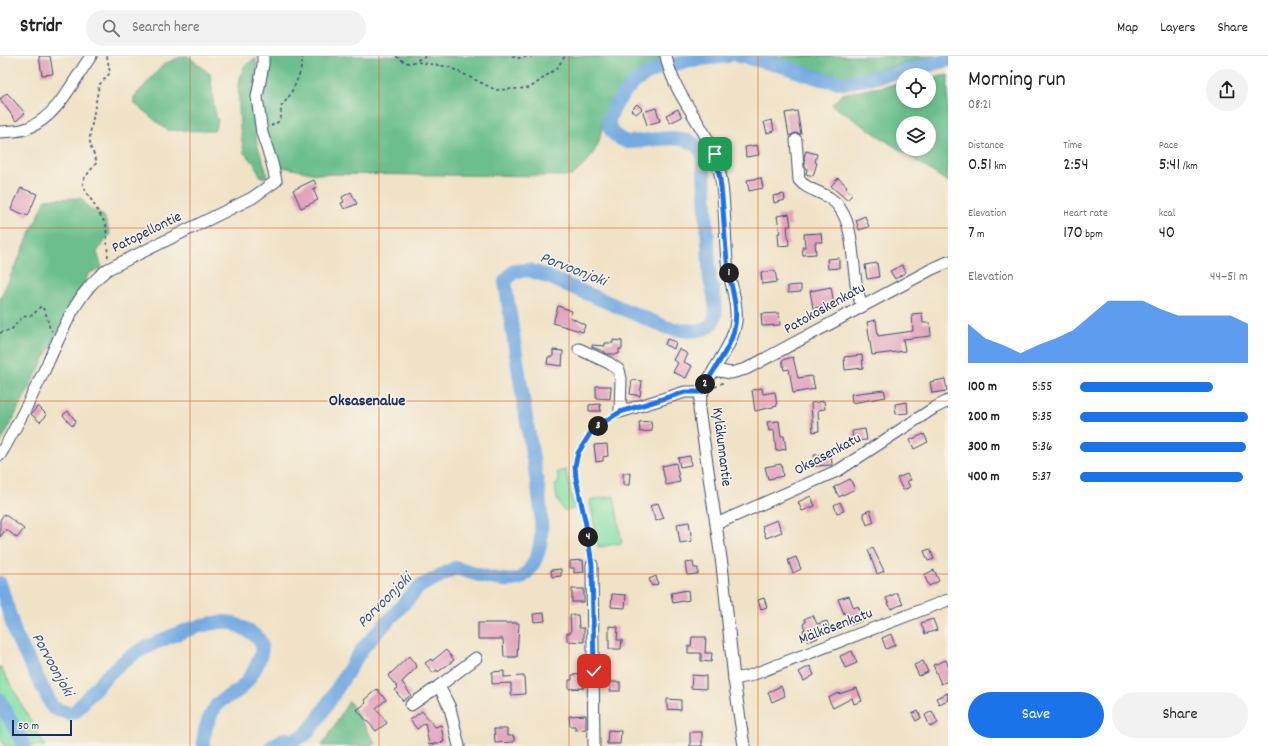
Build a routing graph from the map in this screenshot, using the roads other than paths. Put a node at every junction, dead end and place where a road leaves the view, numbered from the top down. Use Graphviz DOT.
graph roads {
  1 [pos="91,56"];
  2 [pos="263,56"];
  3 [pos="666,56"];
  4 [pos="0,132"];
  5 [pos="796,140"];
  6 [pos="948,262"];
  7 [pos="862,306"];
  8 [pos="579,349"];
  9 [pos="714,370"];
  10 [pos="702,392"];
  11 [pos="948,401"];
  12 [pos="0,455"];
  13 [pos="716,524"];
  14 [pos="592,565"];
  15 [pos="948,600"];
  16 [pos="476,658"];
  17 [pos="734,678"];
  18 [pos="439,686"];
  19 [pos="411,705"];
  20 [pos="459,746"];
  21 [pos="594,746"];
  22 [pos="744,746"];
  1 -- 4 [label="street"];
  2 -- 12 [label="street, Patopellontie"];
  3 -- 9 [label="street, Kyläkunnantie"];
  5 -- 7 [label="street"];
  6 -- 7 [label="street, Patokoskenkatu"];
  7 -- 9 [label="street, Patokoskenkatu"];
  8 -- 10 [label="street"];
  9 -- 10 [label="street, Kyläkunnantie"];
  10 -- 13 [label="street, Kyläkunnantie"];
  11 -- 13 [label="street, Oksasenkatu"];
  13 -- 17 [label="street, Kyläkunnantie"];
  14 -- 21 [label="street"];
  15 -- 17 [label="street, Mälkösenkatu"];
  16 -- 18 [label="street"];
  17 -- 22 [label="street, Kyläkunnantie"];
  18 -- 19 [label="street"];
  18 -- 20 [label="street"];
}
